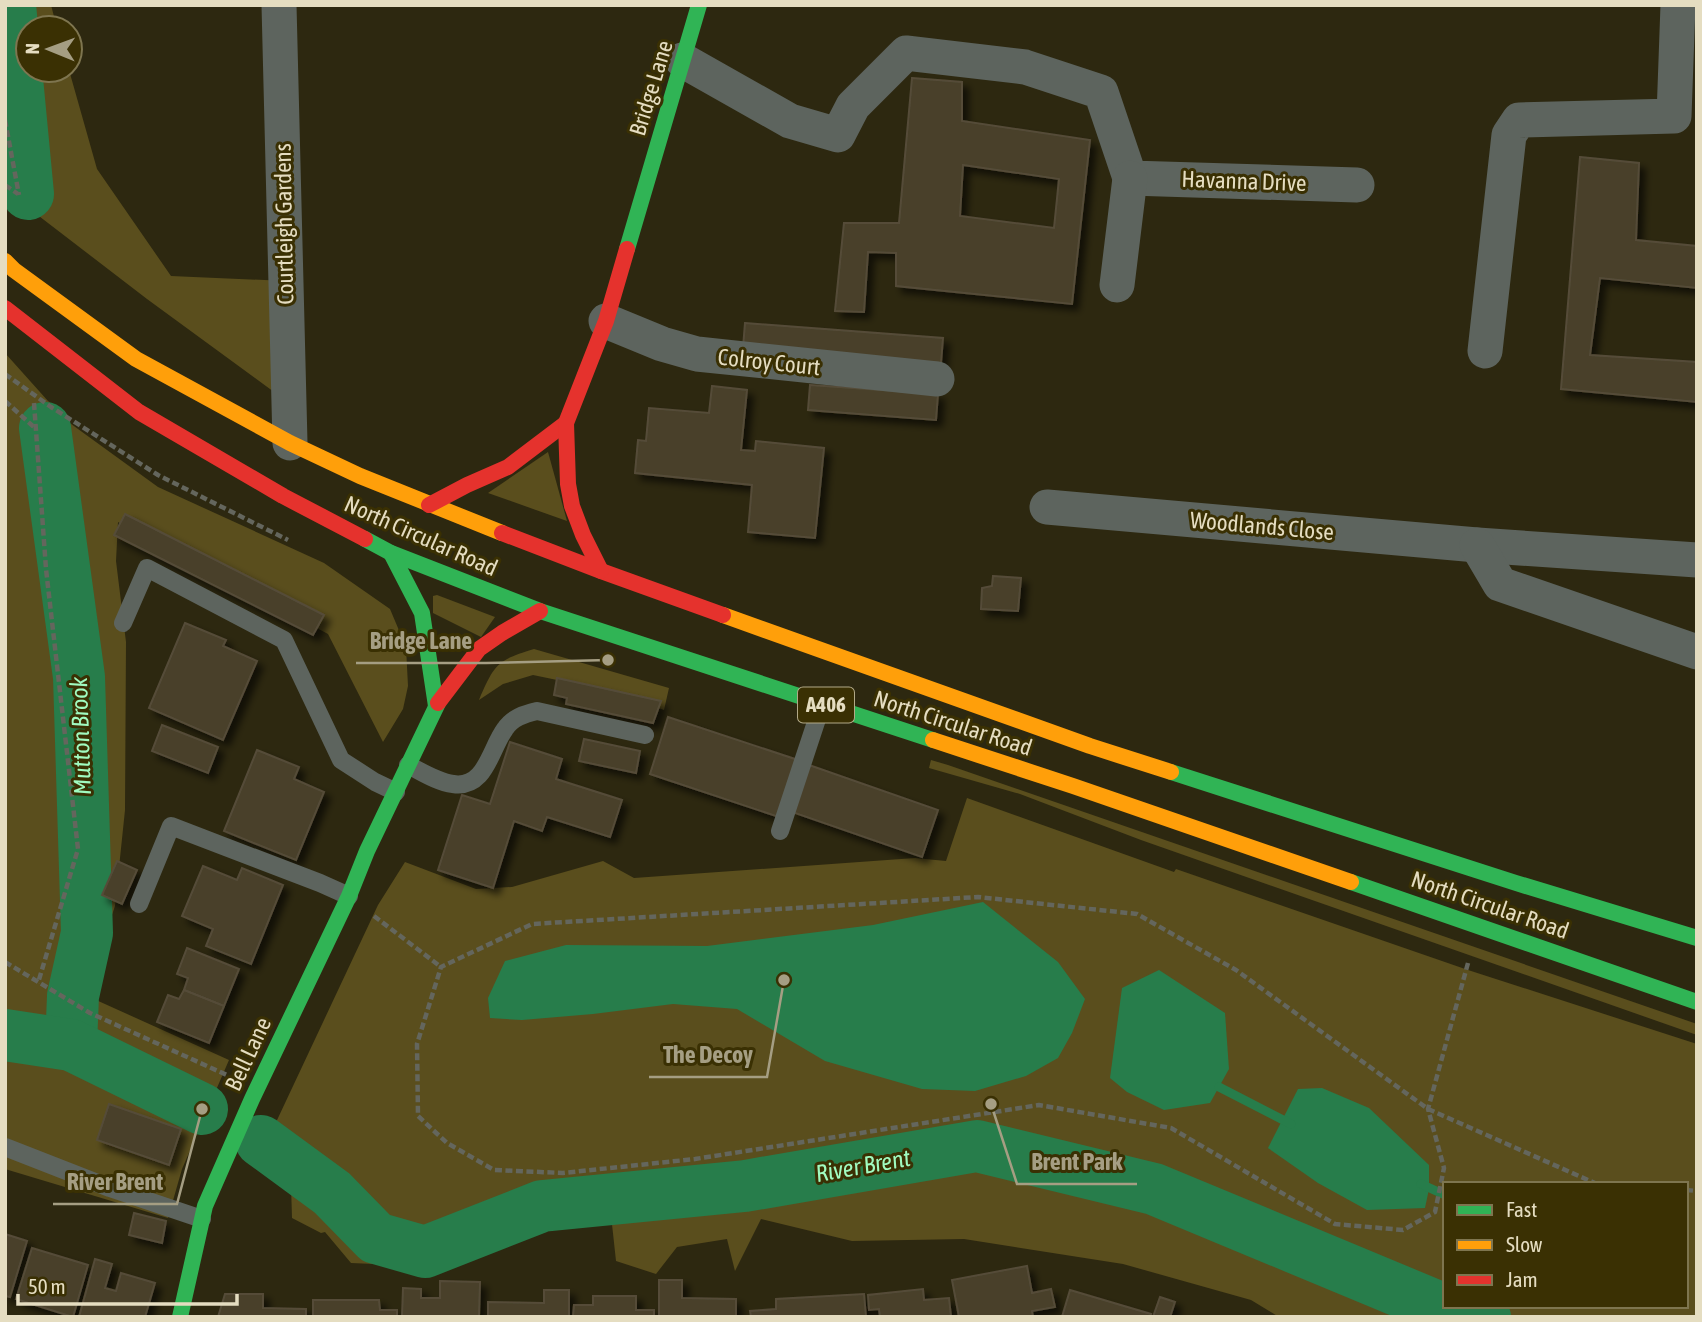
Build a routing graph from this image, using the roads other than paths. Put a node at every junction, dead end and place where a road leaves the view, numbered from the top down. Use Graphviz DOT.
graph roads {
  1 [pos="279,5"];
  2 [pos="699,5"];
  3 [pos="1678,5"];
  4 [pos="682,60"];
  5 [pos="1130,178"];
  6 [pos="1357,185"];
  7 [pos="5,261"];
  8 [pos="1117,285"];
  9 [pos="5,308"];
  10 [pos="606,321"];
  11 [pos="1485,351"];
  12 [pos="937,379"];
  13 [pos="566,423"];
  14 [pos="290,443"];
  15 [pos="429,505"];
  16 [pos="1047,507"];
  17 [pos="1477,545"];
  18 [pos="391,553"];
  19 [pos="1697,560"];
  20 [pos="601,571"];
  21 [pos="540,611"];
  22 [pos="123,623"];
  23 [pos="1697,652"];
  24 [pos="822,704"];
  25 [pos="436,706"];
  26 [pos="645,735"];
  27 [pos="408,765"];
  28 [pos="396,792"];
  29 [pos="780,831"];
  30 [pos="349,897"];
  31 [pos="139,904"];
  32 [pos="1697,938"];
  33 [pos="1697,1002"];
  34 [pos="5,1147"];
  35 [pos="202,1219"];
  36 [pos="180,1317"];
  1 -- 14 [label="street, Courtleigh Gardens"];
  2 -- 4 [label="main road, Bridge Lane"];
  3 -- 11 [label="street"];
  4 -- 5 [label="street"];
  4 -- 10 [label="main road, Bridge Lane"];
  5 -- 6 [label="street, Havanna Drive"];
  5 -- 8 [label="street"];
  7 -- 14 [label="main road, North Circular Road / A406"];
  9 -- 18 [label="main road, North Circular Road / A406"];
  10 -- 12 [label="street, Colroy Court"];
  10 -- 13 [label="main road, Bridge Lane"];
  13 -- 15 [label="main road, Bridge Lane"];
  13 -- 20 [label="main road, Bridge Lane"];
  14 -- 15 [label="main road, North Circular Road / A406"];
  15 -- 20 [label="main road, North Circular Road / A406"];
  16 -- 17 [label="street, Woodlands Close"];
  17 -- 19 [label="street, Woodlands Close"];
  17 -- 23 [label="street"];
  18 -- 21 [label="main road, North Circular Road / A406"];
  18 -- 25 [label="main road"];
  20 -- 32 [label="main road, North Circular Road / A406"];
  21 -- 24 [label="main road, North Circular Road / A406"];
  21 -- 25 [label="main road"];
  22 -- 28 [label="lane"];
  24 -- 29 [label="lane"];
  24 -- 33 [label="main road, North Circular Road / A406"];
  25 -- 27 [label="main road"];
  26 -- 27 [label="lane"];
  27 -- 28 [label="main road"];
  28 -- 30 [label="main road"];
  30 -- 31 [label="lane"];
  30 -- 35 [label="main road, Bell Lane"];
  34 -- 35 [label="lane"];
  35 -- 36 [label="main road, Bell Lane"];
}
